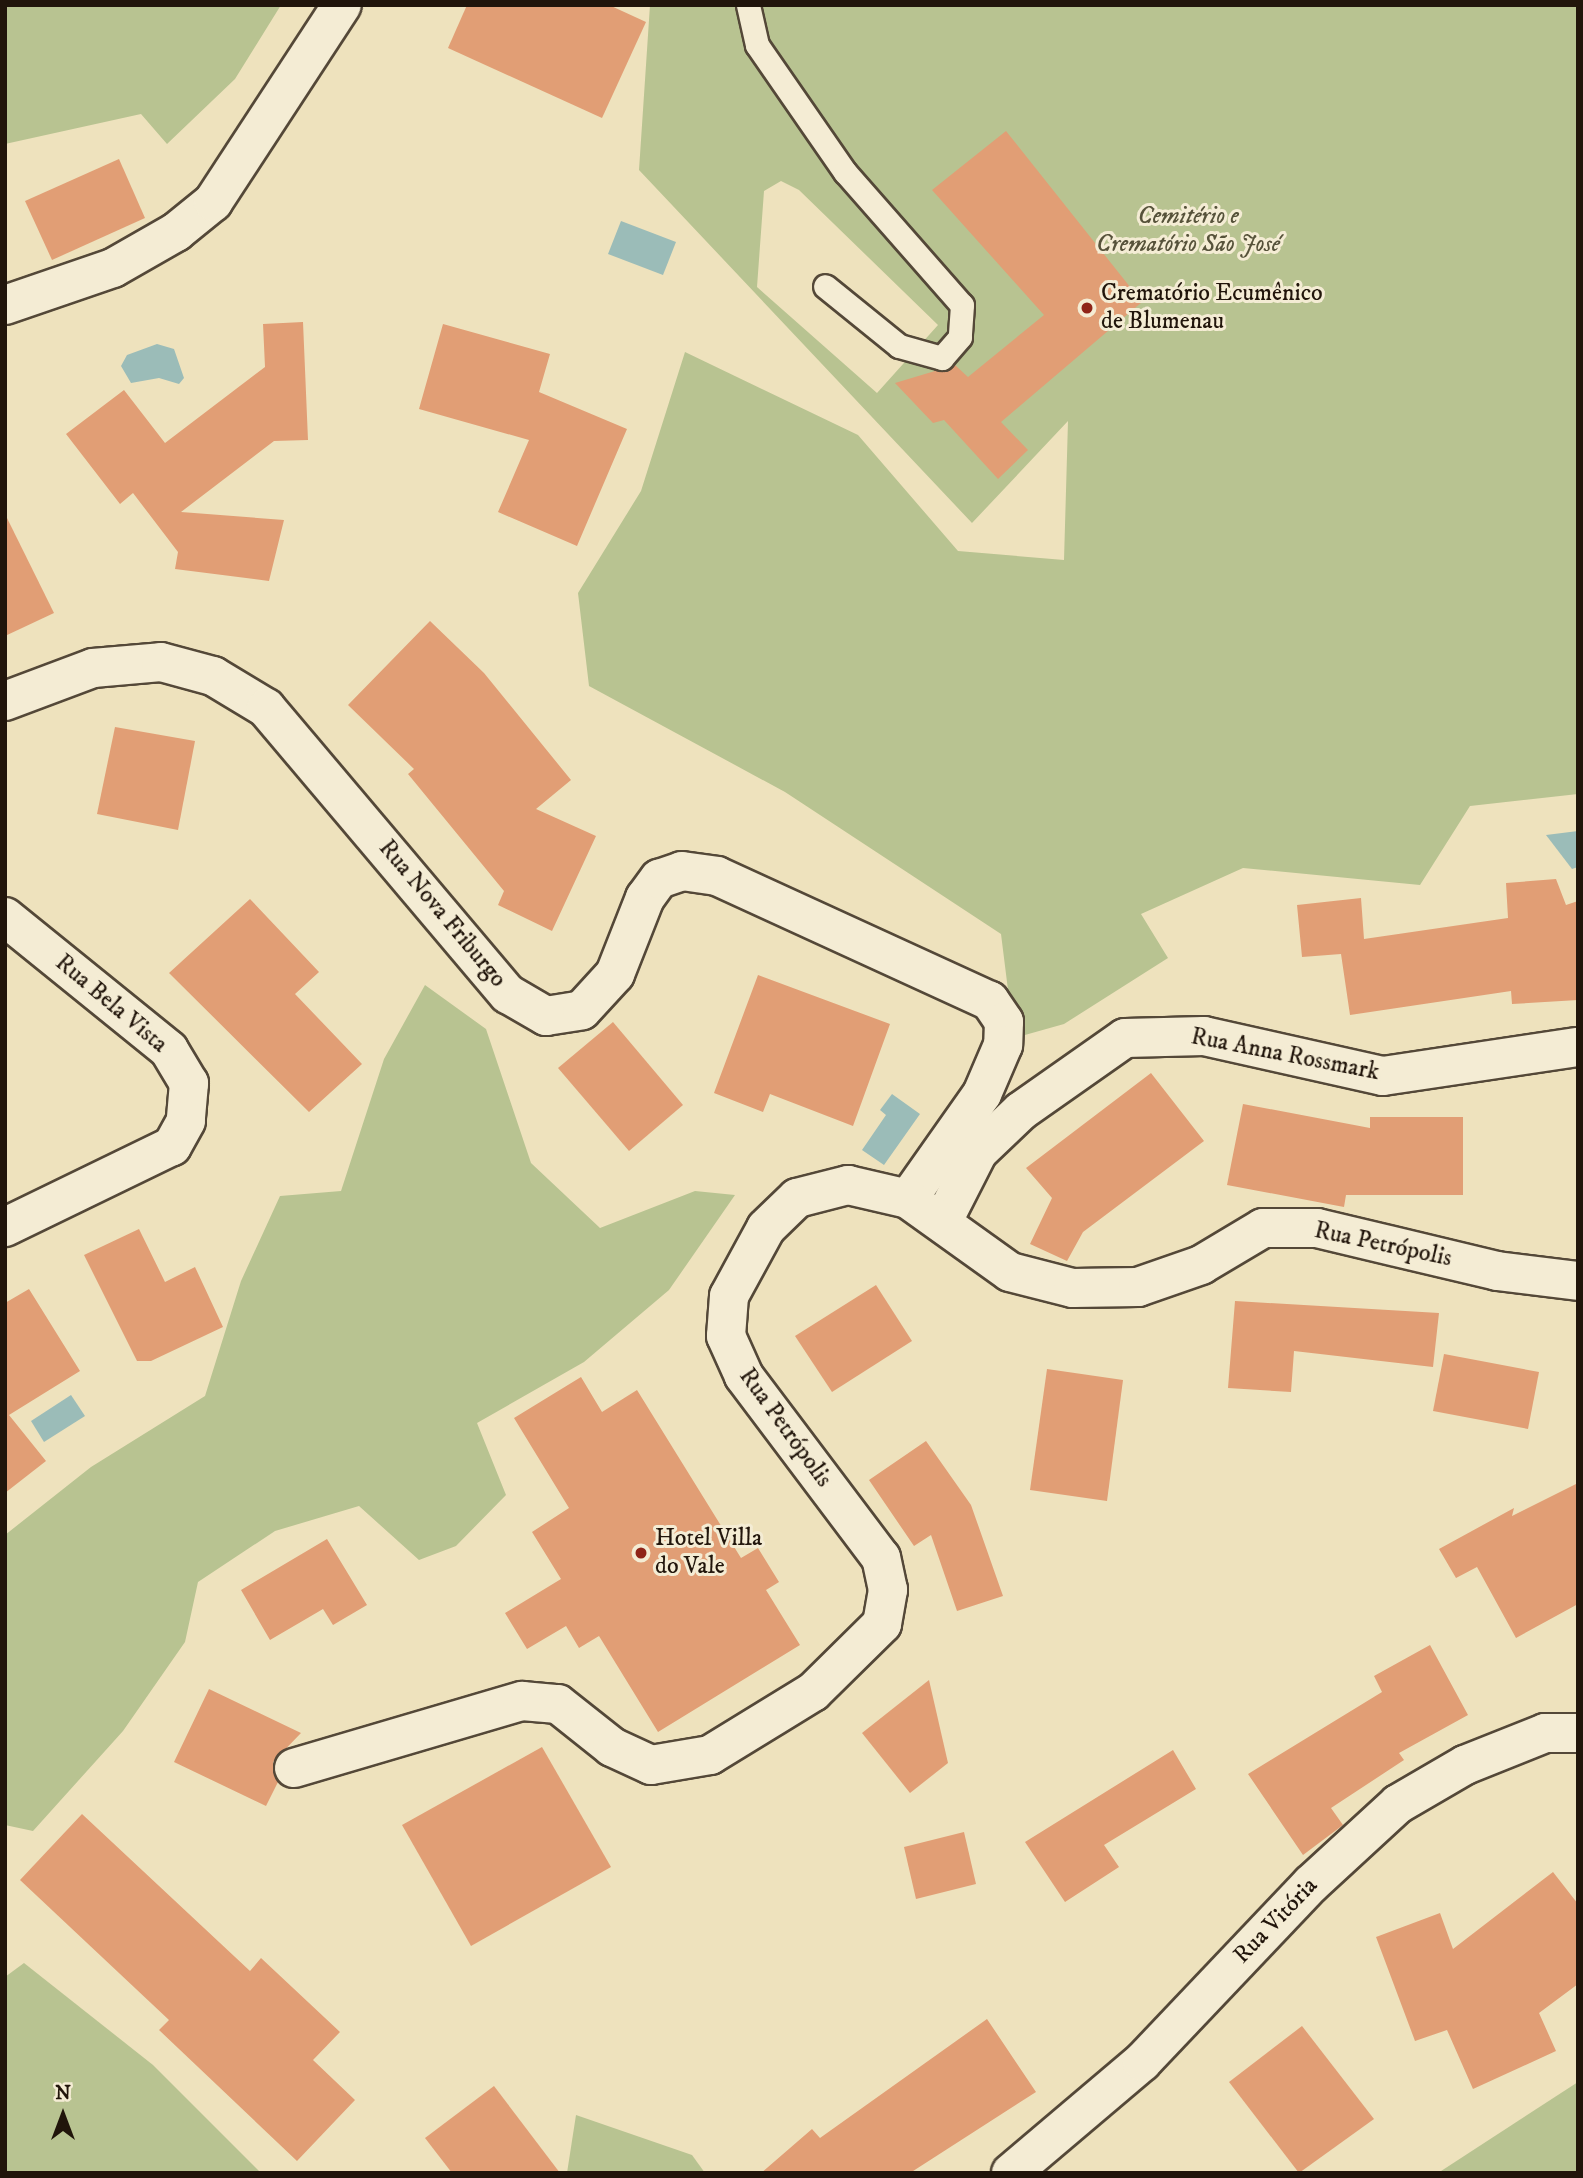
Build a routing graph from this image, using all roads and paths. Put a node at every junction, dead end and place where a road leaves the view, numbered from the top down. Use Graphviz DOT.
graph roads {
  1 [pos="342,5"];
  2 [pos="748,5"];
  3 [pos="825,286"];
  4 [pos="5,305"];
  5 [pos="5,701"];
  6 [pos="5,917"];
  7 [pos="1578,1047"];
  8 [pos="908,1199"];
  9 [pos="944,1219"];
  10 [pos="5,1227"];
  11 [pos="1578,1281"];
  12 [pos="1578,1733"];
  13 [pos="294,1768"];
  14 [pos="1011,2173"];
  1 -- 4 [label="street"];
  2 -- 3 [label="lane"];
  5 -- 8 [label="street, Rua Nova Friburgo"];
  6 -- 10 [label="street, Rua Bela Vista"];
  7 -- 9 [label="street, Rua Anna Rossmark"];
  8 -- 9 [label="street, Rua Petrópolis"];
  8 -- 13 [label="street, Rua Petrópolis"];
  9 -- 11 [label="street, Rua Petrópolis"];
  12 -- 14 [label="street, Rua Vitória"];
}
